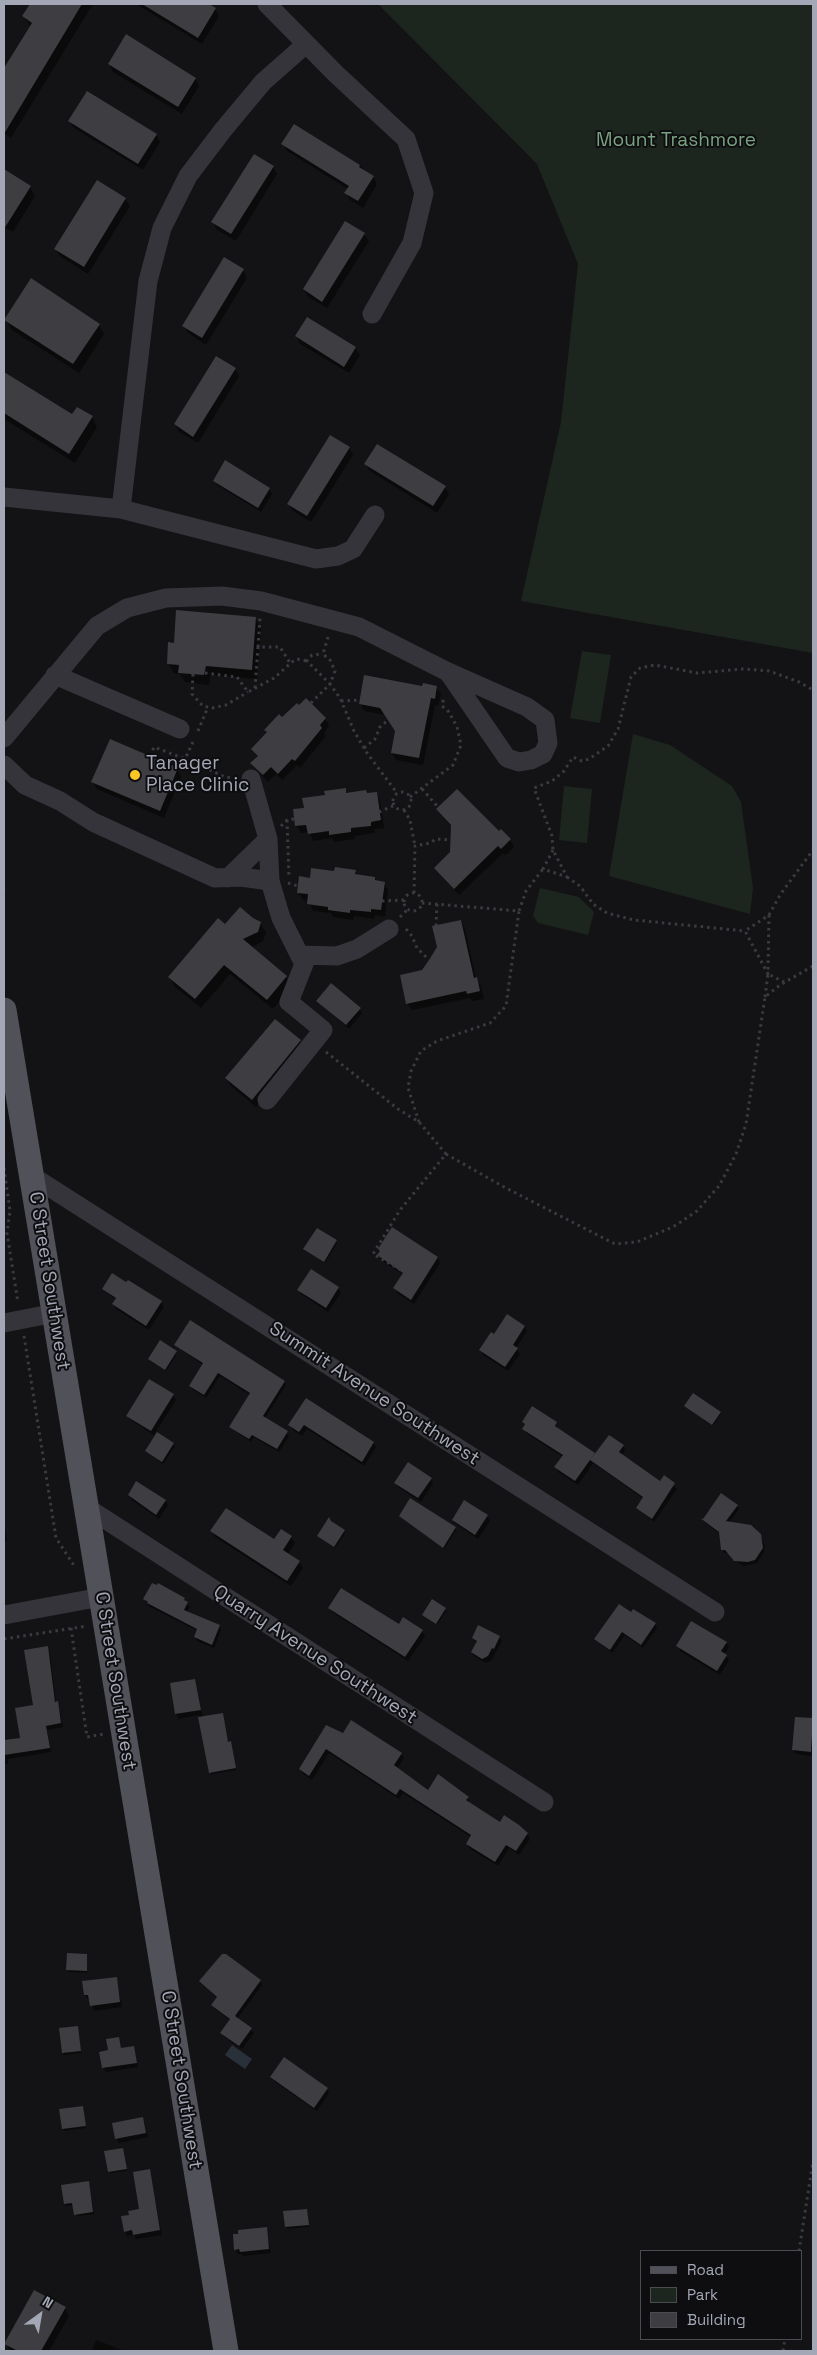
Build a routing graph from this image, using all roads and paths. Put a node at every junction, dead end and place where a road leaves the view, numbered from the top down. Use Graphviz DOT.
graph roads {
  1 [pos="267,4"];
  2 [pos="306,44"];
  3 [pos="372,314"];
  4 [pos="4,496"];
  5 [pos="121,509"];
  6 [pos="375,515"];
  7 [pos="261,601"];
  8 [pos="334,620"];
  9 [pos="258,647"];
  10 [pos="323,654"];
  11 [pos="307,661"];
  12 [pos="290,663"];
  13 [pos="205,673"];
  14 [pos="192,674"];
  15 [pos="55,675"];
  16 [pos="452,677"];
  17 [pos="330,684"];
  18 [pos="254,689"];
  19 [pos="813,690"];
  20 [pos="248,692"];
  21 [pos="359,700"];
  22 [pos="342,701"];
  23 [pos="311,703"];
  24 [pos="208,707"];
  25 [pos="388,720"];
  26 [pos="180,729"];
  27 [pos="4,738"];
  28 [pos="364,748"];
  29 [pos="150,756"];
  30 [pos="185,759"];
  31 [pos="4,765"];
  32 [pos="251,779"];
  33 [pos="422,789"];
  34 [pos="397,793"];
  35 [pos="410,797"];
  36 [pos="393,806"];
  37 [pos="438,807"];
  38 [pos="404,810"];
  39 [pos="379,812"];
  40 [pos="287,820"];
  41 [pos="268,839"];
  42 [pos="451,840"];
  43 [pos="415,846"];
  44 [pos="553,850"];
  45 [pos="813,850"];
  46 [pos="543,869"];
  47 [pos="567,876"];
  48 [pos="228,878"];
  49 [pos="270,881"];
  50 [pos="290,884"];
  51 [pos="414,892"];
  52 [pos="404,900"];
  53 [pos="382,901"];
  54 [pos="422,903"];
  55 [pos="437,904"];
  56 [pos="408,909"];
  57 [pos="520,911"];
  58 [pos="768,914"];
  59 [pos="436,926"];
  60 [pos="389,929"];
  61 [pos="745,931"];
  62 [pos="300,955"];
  63 [pos="429,960"];
  64 [pos="813,966"];
  65 [pos="768,974"];
  66 [pos="784,982"];
  67 [pos="765,998"];
  68 [pos="4,1010"];
  69 [pos="314,1042"];
  70 [pos="267,1100"];
  71 [pos="419,1122"];
  72 [pos="446,1154"];
  73 [pos="4,1168"];
  74 [pos="32,1176"];
  75 [pos="404,1272"];
  76 [pos="54,1313"];
  77 [pos="12,1321"];
  78 [pos="86,1507"];
  79 [pos="79,1574"];
  80 [pos="101,1597"];
  81 [pos="715,1612"];
  82 [pos="4,1615"];
  83 [pos="87,1626"];
  84 [pos="71,1628"];
  85 [pos="4,1639"];
  86 [pos="123,1731"];
  87 [pos="544,1802"];
  88 [pos="813,2161"];
  89 [pos="799,2250"];
  90 [pos="226,2351"];
  1 -- 2 [label="street"];
  2 -- 3 [label="street"];
  2 -- 5 [label="street"];
  4 -- 5 [label="street"];
  5 -- 6 [label="street"];
  7 -- 8 [label="street"];
  7 -- 9 [label="path"];
  7 -- 15 [label="street"];
  8 -- 10 [label="path"];
  8 -- 16 [label="street"];
  9 -- 12 [label="path"];
  9 -- 18 [label="path"];
  10 -- 11 [label="path"];
  10 -- 17 [label="path"];
  11 -- 12 [label="path"];
  11 -- 17 [label="path"];
  12 -- 18 [label="path"];
  13 -- 20 [label="path"];
  14 -- 24 [label="path"];
  15 -- 26 [label="street"];
  15 -- 27 [label="street"];
  16 -- 16 [label="street"];
  16 -- 33 [label="path"];
  17 -- 22 [label="path"];
  17 -- 23 [label="path"];
  18 -- 20 [label="path"];
  19 -- 44 [label="path"];
  20 -- 24 [label="path"];
  21 -- 22 [label="path"];
  22 -- 28 [label="path"];
  24 -- 30 [label="path"];
  25 -- 28 [label="path"];
  28 -- 34 [label="path"];
  29 -- 30 [label="path"];
  30 -- 32 [label="path"];
  31 -- 48 [label="street"];
  32 -- 41 [label="street"];
  33 -- 35 [label="path"];
  33 -- 37 [label="path"];
  34 -- 35 [label="path"];
  34 -- 36 [label="path"];
  35 -- 38 [label="path"];
  36 -- 38 [label="path"];
  36 -- 39 [label="path"];
  38 -- 43 [label="path"];
  40 -- 50 [label="path"];
  41 -- 48 [label="street"];
  41 -- 49 [label="street"];
  42 -- 43 [label="path"];
  43 -- 51 [label="path"];
  44 -- 46 [label="path"];
  44 -- 47 [label="path"];
  45 -- 58 [label="path"];
  46 -- 47 [label="path"];
  46 -- 57 [label="path"];
  47 -- 61 [label="path"];
  48 -- 49 [label="street"];
  49 -- 62 [label="street"];
  51 -- 52 [label="path"];
  51 -- 54 [label="path"];
  52 -- 53 [label="path"];
  52 -- 56 [label="path"];
  54 -- 55 [label="path"];
  54 -- 56 [label="path"];
  55 -- 57 [label="path"];
  55 -- 59 [label="path"];
  56 -- 63 [label="path"];
  57 -- 71 [label="path"];
  58 -- 61 [label="path"];
  58 -- 65 [label="path"];
  60 -- 62 [label="street"];
  61 -- 65 [label="path"];
  62 -- 69 [label="street"];
  64 -- 66 [label="path"];
  65 -- 66 [label="path"];
  65 -- 67 [label="path"];
  66 -- 67 [label="path"];
  67 -- 72 [label="path"];
  68 -- 74 [label="main road, C Street Southwest"];
  69 -- 70 [label="street"];
  69 -- 71 [label="path"];
  71 -- 72 [label="path"];
  72 -- 75 [label="path"];
  73 -- 77 [label="path"];
  74 -- 76 [label="main road, C Street Southwest"];
  74 -- 81 [label="street, Summit Avenue Southwest"];
  76 -- 77 [label="street"];
  76 -- 78 [label="main road, C Street Southwest"];
  77 -- 79 [label="path"];
  78 -- 80 [label="main road, C Street Southwest"];
  78 -- 87 [label="street, Quarry Avenue Southwest"];
  80 -- 82 [label="street"];
  80 -- 86 [label="main road, C Street Southwest"];
  83 -- 84 [label="path"];
  84 -- 85 [label="path"];
  84 -- 86 [label="path"];
  86 -- 90 [label="main road, C Street Southwest"];
  88 -- 89 [label="path"];
}
